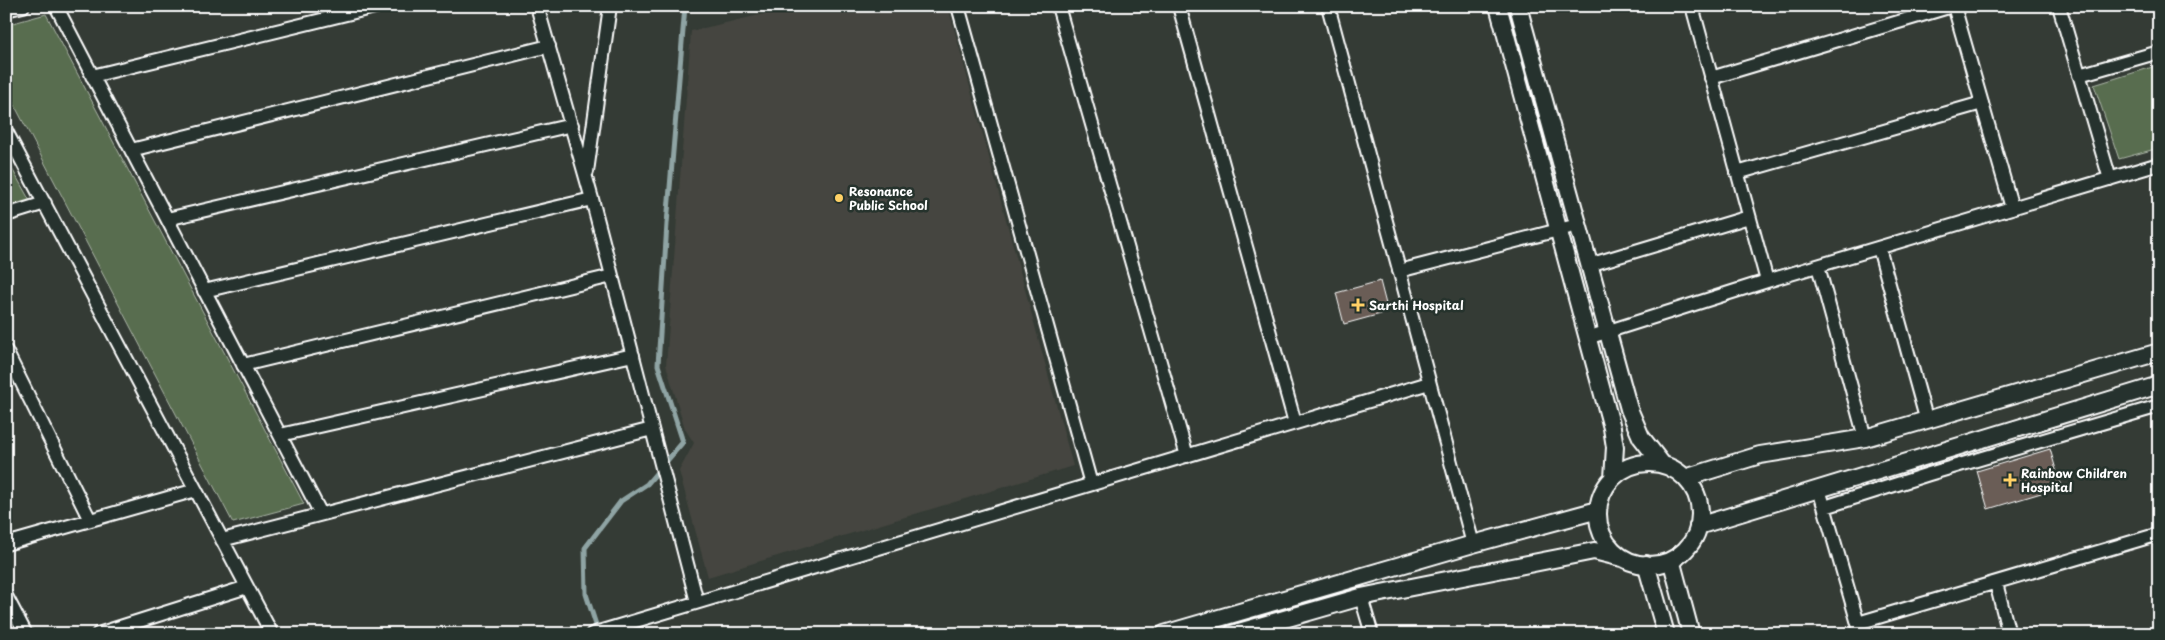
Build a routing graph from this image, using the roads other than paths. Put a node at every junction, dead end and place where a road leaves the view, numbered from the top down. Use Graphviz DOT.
graph roads {
  1 [pos="23,6"];
  2 [pos="56,6"];
  3 [pos="379,6"];
  4 [pos="537,6"];
  5 [pos="610,6"];
  6 [pos="958,6"];
  7 [pos="1058,6"];
  8 [pos="1179,6"];
  9 [pos="1328,6"];
  10 [pos="1498,6"];
  11 [pos="1518,6"];
  12 [pos="1692,6"];
  13 [pos="1953,6"];
  14 [pos="2059,6"];
  15 [pos="6,10"];
  16 [pos="549,46"];
  17 [pos="2159,52"];
  18 [pos="2079,75"];
  19 [pos="92,76"];
  20 [pos="1711,78"];
  21 [pos="1982,103"];
  22 [pos="572,125"];
  23 [pos="6,131"];
  24 [pos="131,150"];
  25 [pos="2159,164"];
  26 [pos="1737,173"];
  27 [pos="586,178"];
  28 [pos="2110,179"];
  29 [pos="592,199"];
  30 [pos="45,203"];
  31 [pos="2012,208"];
  32 [pos="6,215"];
  33 [pos="1749,217"];
  34 [pos="167,219"];
  35 [pos="1578,225"];
  36 [pos="1558,230"];
  37 [pos="1879,248"];
  38 [pos="1589,265"];
  39 [pos="1818,266"];
  40 [pos="1399,271"];
  41 [pos="612,276"];
  42 [pos="1767,281"];
  43 [pos="204,290"];
  44 [pos="1608,332"];
  45 [pos="1588,338"];
  46 [pos="6,351"];
  47 [pos="2159,352"];
  48 [pos="633,355"];
  49 [pos="243,365"];
  50 [pos="1429,383"];
  51 [pos="2159,385"];
  52 [pos="2159,406"];
  53 [pos="1926,418"];
  54 [pos="1295,423"];
  55 [pos="652,430"];
  56 [pos="280,435"];
  57 [pos="1865,438"];
  58 [pos="1187,456"];
  59 [pos="1662,464"];
  60 [pos="1613,478"];
  61 [pos="1685,478"];
  62 [pos="1091,484"];
  63 [pos="1819,489"];
  64 [pos="196,490"];
  65 [pos="1825,507"];
  66 [pos="1598,510"];
  67 [pos="321,514"];
  68 [pos="90,520"];
  69 [pos="1698,526"];
  70 [pos="2159,534"];
  71 [pos="222,540"];
  72 [pos="6,544"];
  73 [pos="1473,544"];
  74 [pos="1678,556"];
  75 [pos="1622,558"];
  76 [pos="1646,564"];
  77 [pos="1996,583"];
  78 [pos="247,587"];
  79 [pos="6,596"];
  80 [pos="1361,596"];
  81 [pos="697,602"];
  82 [pos="632,628"];
  83 [pos="1860,628"];
  84 [pos="26,634"];
  85 [pos="98,634"];
  86 [pos="272,634"];
  87 [pos="592,634"];
  88 [pos="1164,634"];
  89 [pos="1232,634"];
  90 [pos="1372,634"];
  91 [pos="1666,634"];
  92 [pos="1691,634"];
  93 [pos="2009,634"];
  1 -- 15 [label="street"];
  2 -- 19 [label="street"];
  3 -- 19 [label="street"];
  4 -- 16 [label="street"];
  5 -- 27 [label="street"];
  6 -- 62 [label="street"];
  7 -- 58 [label="street"];
  8 -- 54 [label="street"];
  9 -- 40 [label="street"];
  10 -- 36 [label="street"];
  11 -- 35 [label="street"];
  12 -- 20 [label="street"];
  13 -- 20 [label="street"];
  13 -- 21 [label="street"];
  14 -- 18 [label="street"];
  16 -- 22 [label="street"];
  16 -- 24 [label="street"];
  17 -- 18 [label="street"];
  18 -- 28 [label="street"];
  19 -- 24 [label="street"];
  20 -- 26 [label="street"];
  21 -- 26 [label="street"];
  21 -- 31 [label="street"];
  22 -- 27 [label="street"];
  22 -- 34 [label="street"];
  23 -- 30 [label="street"];
  24 -- 34 [label="street"];
  25 -- 28 [label="street"];
  26 -- 33 [label="street"];
  27 -- 29 [label="street"];
  28 -- 31 [label="street"];
  29 -- 41 [label="street"];
  29 -- 43 [label="street"];
  30 -- 32 [label="street"];
  30 -- 64 [label="street"];
  31 -- 37 [label="street"];
  33 -- 38 [label="street"];
  33 -- 42 [label="street"];
  34 -- 43 [label="street"];
  35 -- 36 [label="street"];
  35 -- 38 [label="street"];
  36 -- 40 [label="street"];
  36 -- 45 [label="street"];
  37 -- 39 [label="street"];
  37 -- 53 [label="street"];
  38 -- 44 [label="street"];
  39 -- 42 [label="street"];
  39 -- 57 [label="street"];
  40 -- 50 [label="street"];
  41 -- 48 [label="street"];
  41 -- 49 [label="street"];
  42 -- 44 [label="street"];
  43 -- 49 [label="street"];
  44 -- 45 [label="street"];
  44 -- 59 [label="street"];
  45 -- 60 [label="street"];
  46 -- 68 [label="street"];
  47 -- 53 [label="street"];
  48 -- 55 [label="street"];
  48 -- 56 [label="street"];
  49 -- 56 [label="street"];
  50 -- 54 [label="street"];
  50 -- 73 [label="street"];
  51 -- 63 [label="street"];
  52 -- 65 [label="street"];
  53 -- 57 [label="street"];
  54 -- 58 [label="street"];
  55 -- 67 [label="street"];
  55 -- 81 [label="street"];
  56 -- 67 [label="street"];
  57 -- 61 [label="street"];
  58 -- 62 [label="street"];
  59 -- 60 [label="street"];
  59 -- 61 [label="street"];
  60 -- 66 [label="street"];
  61 -- 69 [label="street"];
  62 -- 81 [label="street"];
  63 -- 65 [label="street"];
  63 -- 69 [label="street"];
  64 -- 68 [label="street"];
  64 -- 71 [label="street"];
  65 -- 83 [label="street"];
  66 -- 73 [label="street"];
  66 -- 75 [label="street"];
  67 -- 71 [label="street"];
  68 -- 72 [label="street"];
  69 -- 74 [label="street"];
  70 -- 77 [label="street"];
  71 -- 78 [label="street"];
  73 -- 88 [label="street"];
  74 -- 76 [label="street"];
  74 -- 92 [label="street"];
  75 -- 76 [label="street"];
  75 -- 80 [label="street"];
  76 -- 91 [label="street"];
  77 -- 83 [label="street"];
  77 -- 93 [label="street"];
  78 -- 85 [label="street"];
  78 -- 86 [label="street"];
  79 -- 84 [label="street"];
  80 -- 89 [label="street"];
  80 -- 90 [label="street"];
  81 -- 82 [label="street"];
  82 -- 87 [label="street"];
}
